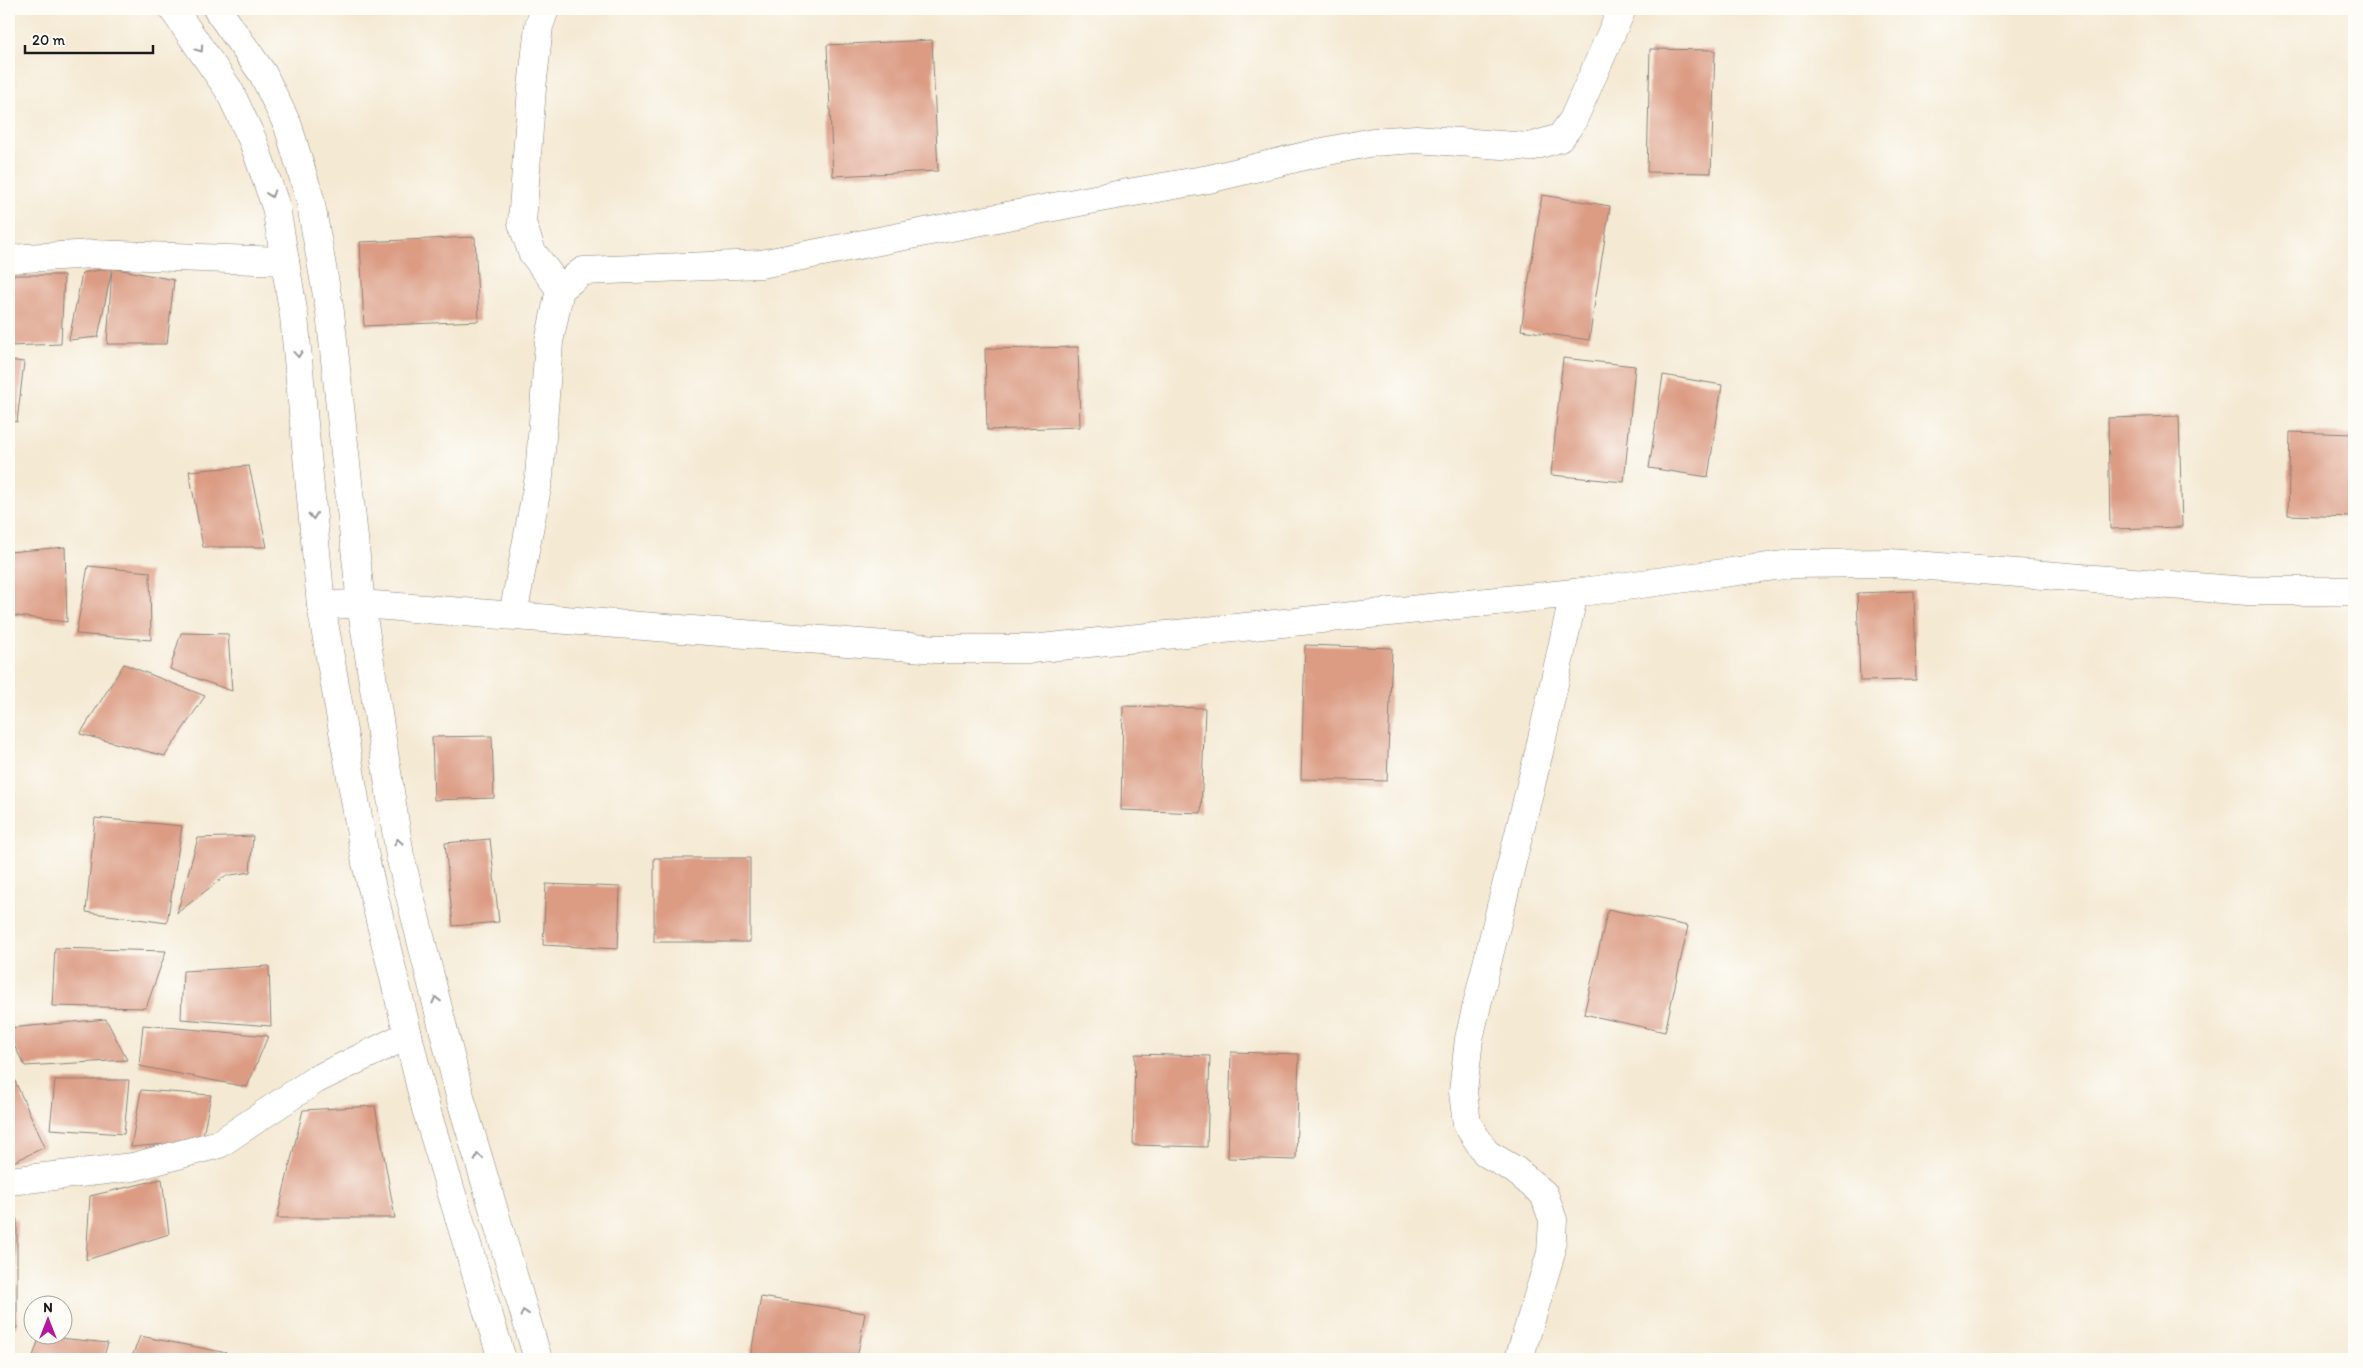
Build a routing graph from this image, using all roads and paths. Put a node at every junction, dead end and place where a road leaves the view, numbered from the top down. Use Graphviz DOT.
graph roads {
  1 [pos="173,9"];
  2 [pos="217,9"];
  3 [pos="545,9"];
  4 [pos="1622,9"];
  5 [pos="9,259"];
  6 [pos="285,261"];
  7 [pos="560,289"];
  8 [pos="2354,591"];
  9 [pos="1574,593"];
  10 [pos="361,604"];
  11 [pos="321,606"];
  12 [pos="513,615"];
  13 [pos="408,1035"];
  14 [pos="9,1181"];
  15 [pos="502,1359"];
  16 [pos="538,1359"];
  17 [pos="1518,1359"];
  1 -- 6 [label="street, one-way"];
  2 -- 10 [label="street"];
  3 -- 7 [label="street"];
  4 -- 7 [label="street"];
  5 -- 6 [label="street"];
  6 -- 11 [label="street, one-way"];
  7 -- 12 [label="street"];
  8 -- 9 [label="street"];
  9 -- 12 [label="street"];
  9 -- 17 [label="street"];
  10 -- 11 [label="street"];
  10 -- 12 [label="street"];
  16 -- 10 [label="street, one-way"];
  11 -- 13 [label="street"];
  13 -- 14 [label="street"];
  13 -- 15 [label="street"];
}
